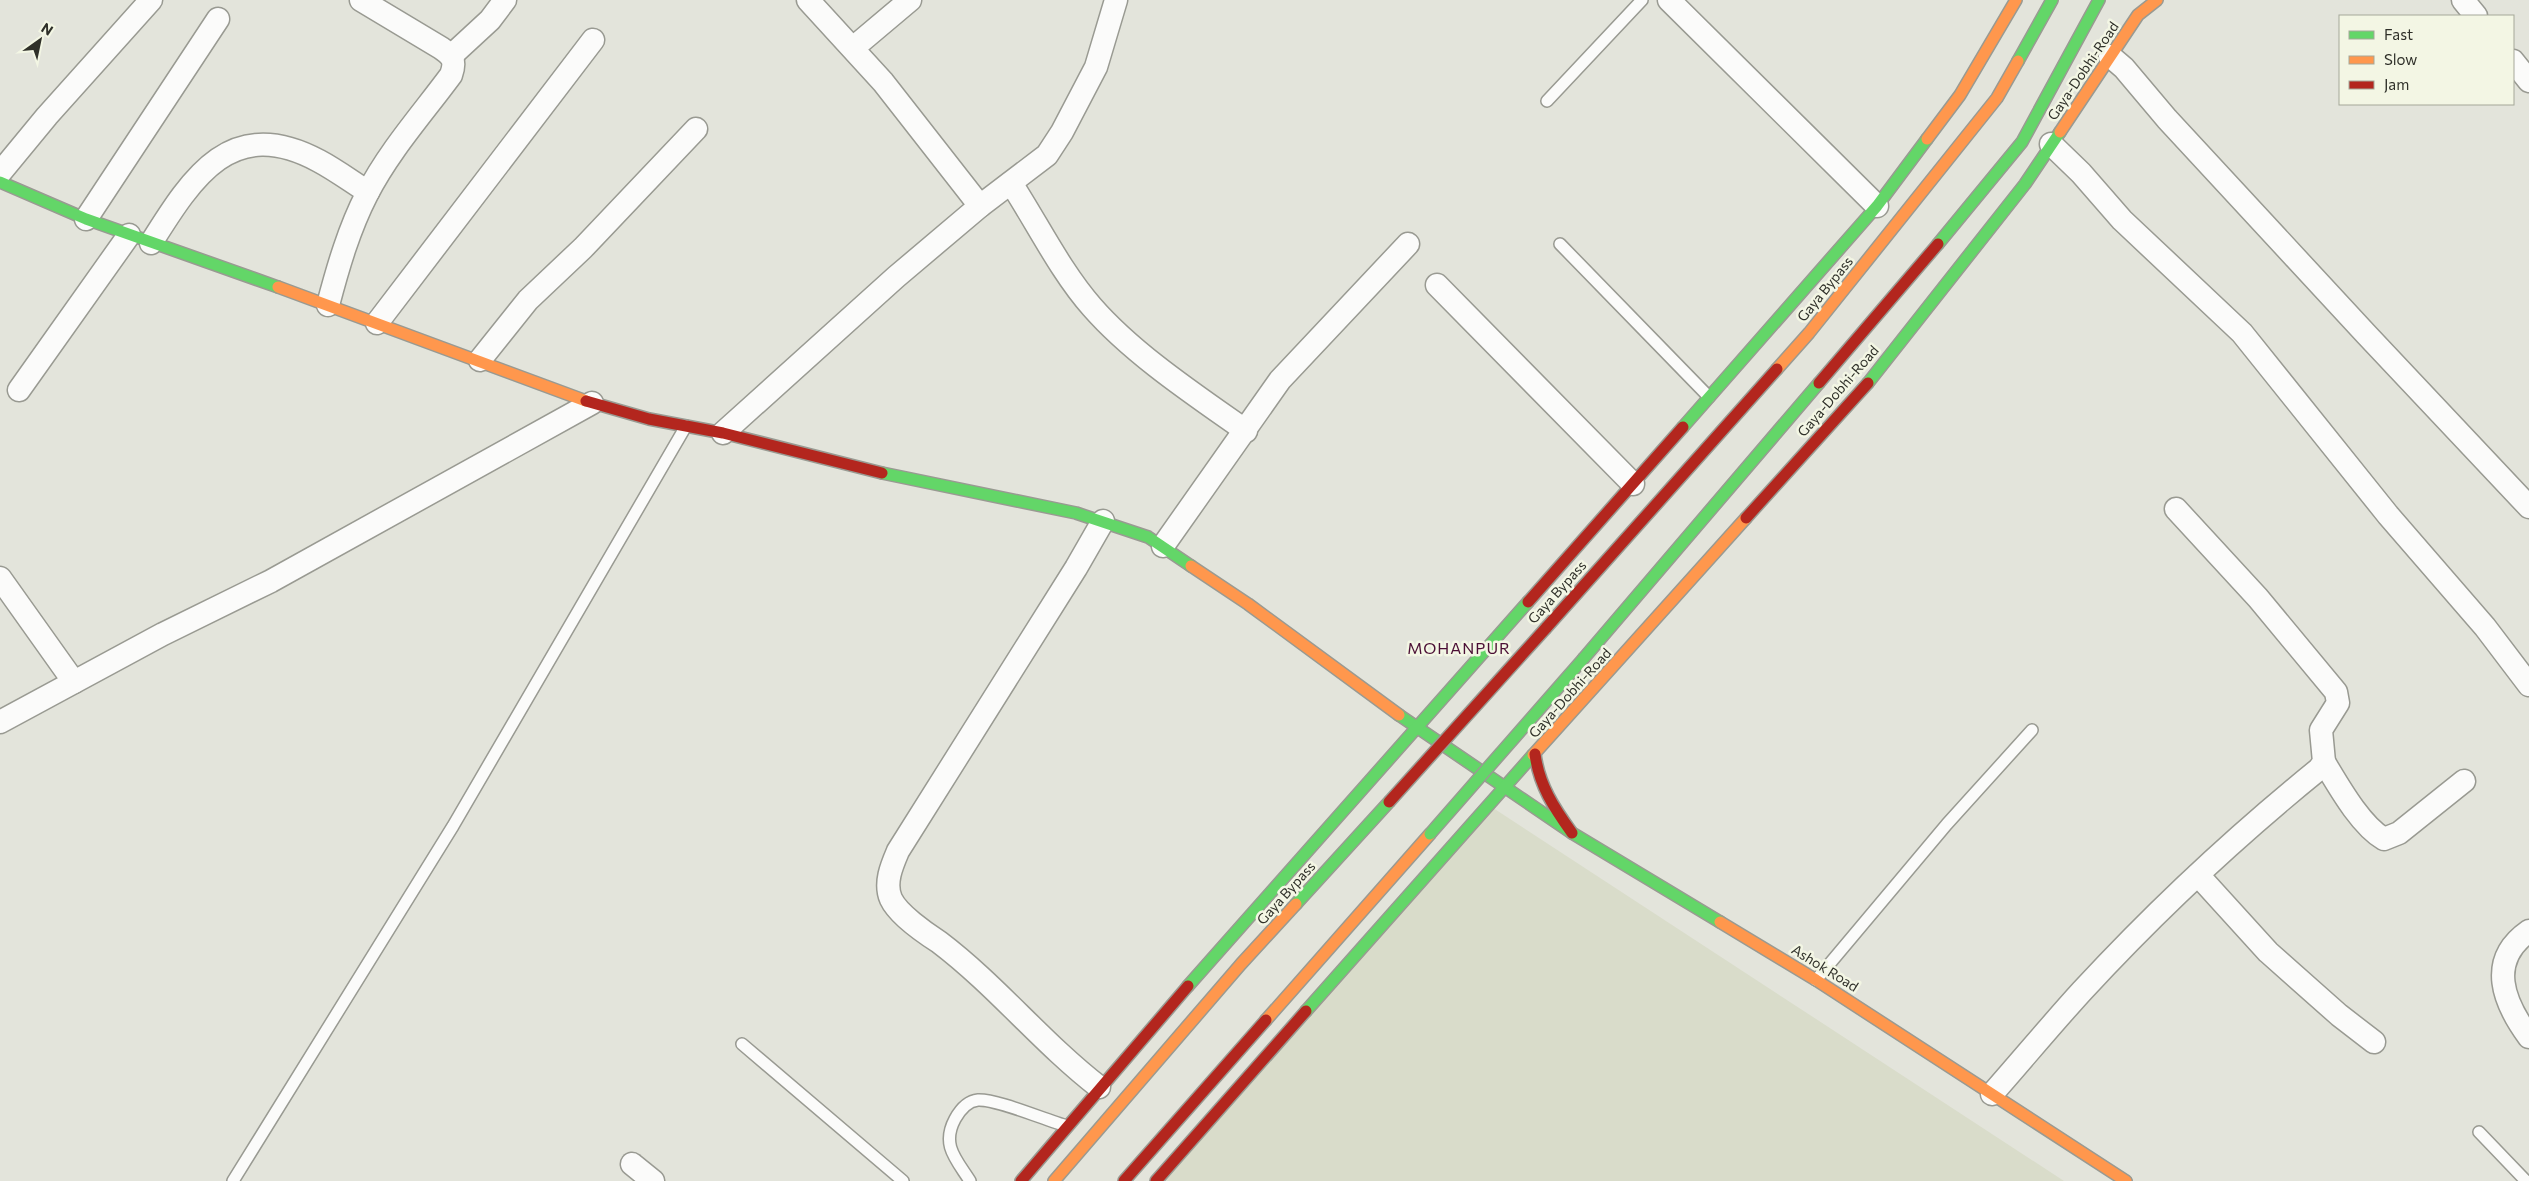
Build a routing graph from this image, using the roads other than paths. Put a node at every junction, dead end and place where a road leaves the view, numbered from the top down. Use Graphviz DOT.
graph roads {
  1 [pos="151,0"];
  2 [pos="361,0"];
  3 [pos="505,0"];
  4 [pos="808,0"];
  5 [pos="910,0"];
  6 [pos="1116,0"];
  7 [pos="1642,0"];
  8 [pos="1669,0"];
  9 [pos="2016,0"];
  10 [pos="2052,0"];
  11 [pos="2099,0"];
  12 [pos="2144,0"];
  13 [pos="2157,0"];
  14 [pos="2463,0"];
  15 [pos="2138,15"];
  16 [pos="2475,15"];
  17 [pos="218,19"];
  18 [pos="593,40"];
  19 [pos="853,48"];
  20 [pos="451,56"];
  21 [pos="2110,56"];
  22 [pos="2514,61"];
  23 [pos="2529,81"];
  24 [pos="1547,101"];
  25 [pos="696,129"];
  26 [pos="2051,144"];
  27 [pos="0,173"];
  28 [pos="0,182"];
  29 [pos="1011,183"];
  30 [pos="368,192"];
  31 [pos="980,206"];
  32 [pos="1877,206"];
  33 [pos="86,219"];
  34 [pos="129,234"];
  35 [pos="151,243"];
  36 [pos="1408,244"];
  37 [pos="1560,244"];
  38 [pos="1437,285"];
  39 [pos="328,306"];
  40 [pos="377,322"];
  41 [pos="480,360"];
  42 [pos="19,390"];
  43 [pos="1709,397"];
  44 [pos="592,403"];
  45 [pos="686,426"];
  46 [pos="1246,431"];
  47 [pos="723,433"];
  48 [pos="1633,484"];
  49 [pos="2529,507"];
  50 [pos="2176,509"];
  51 [pos="1103,521"];
  52 [pos="1163,546"];
  53 [pos="0,578"];
  54 [pos="2521,659"];
  55 [pos="74,682"];
  56 [pos="2529,685"];
  57 [pos="0,722"];
  58 [pos="1418,728"];
  59 [pos="2032,730"];
  60 [pos="1535,754"];
  61 [pos="2324,762"];
  62 [pos="2464,781"];
  63 [pos="1503,788"];
  64 [pos="1572,833"];
  65 [pos="2198,875"];
  66 [pos="2529,931"];
  67 [pos="1816,980"];
  68 [pos="2529,1036"];
  69 [pos="2374,1042"];
  70 [pos="742,1044"];
  71 [pos="1099,1087"];
  72 [pos="1992,1094"];
  73 [pos="1067,1126"];
  74 [pos="2478,1132"];
  75 [pos="632,1164"];
  76 [pos="233,1181"];
  77 [pos="653,1181"];
  78 [pos="903,1181"];
  79 [pos="970,1181"];
  80 [pos="1021,1181"];
  81 [pos="1054,1181"];
  82 [pos="1124,1181"];
  83 [pos="1156,1181"];
  84 [pos="2126,1181"];
  85 [pos="2526,1181"];
  1 -- 27 [label="street"];
  2 -- 20 [label="street"];
  3 -- 20 [label="street"];
  4 -- 19 [label="street"];
  5 -- 19 [label="street"];
  6 -- 29 [label="street"];
  7 -- 24 [label="lane"];
  8 -- 32 [label="street"];
  9 -- 32 [label="main road"];
  10 -- 81 [label="main road, Gaya Bypass, bridge"];
  11 -- 82 [label="main road, bridge"];
  12 -- 15 [label="main road"];
  13 -- 15 [label="main road, Gaya-Dobhi-Road"];
  14 -- 16 [label="street"];
  15 -- 21 [label="main road, Gaya-Dobhi-Road"];
  17 -- 33 [label="street"];
  18 -- 40 [label="street"];
  19 -- 31 [label="street"];
  20 -- 30 [label="street"];
  21 -- 26 [label="main road, Gaya-Dobhi-Road"];
  21 -- 49 [label="street"];
  22 -- 23 [label="street"];
  25 -- 41 [label="street"];
  26 -- 54 [label="street"];
  26 -- 60 [label="main road, Gaya-Dobhi-Road"];
  28 -- 33 [label="main road, Ashok Road"];
  29 -- 31 [label="street"];
  29 -- 46 [label="street"];
  30 -- 35 [label="street"];
  30 -- 39 [label="street"];
  31 -- 47 [label="street"];
  32 -- 43 [label="main road"];
  33 -- 34 [label="main road, Ashok Road"];
  34 -- 35 [label="main road, Ashok Road"];
  34 -- 42 [label="street"];
  35 -- 39 [label="main road, Ashok Road"];
  36 -- 46 [label="street"];
  37 -- 43 [label="lane"];
  38 -- 48 [label="street"];
  39 -- 40 [label="main road, Ashok Road"];
  40 -- 41 [label="main road, Ashok Road"];
  41 -- 44 [label="main road, Ashok Road"];
  43 -- 48 [label="main road"];
  44 -- 45 [label="main road, Ashok Road"];
  44 -- 55 [label="street"];
  45 -- 47 [label="main road, Ashok Road"];
  45 -- 76 [label="lane"];
  46 -- 52 [label="street"];
  47 -- 51 [label="main road, Ashok Road"];
  48 -- 58 [label="main road"];
  50 -- 61 [label="street"];
  51 -- 52 [label="main road, Ashok Road"];
  51 -- 71 [label="street"];
  52 -- 58 [label="main road, Ashok Road"];
  53 -- 55 [label="street"];
  54 -- 56 [label="street"];
  55 -- 57 [label="street"];
  58 -- 63 [label="main road, Ashok Road"];
  58 -- 71 [label="main road"];
  59 -- 67 [label="lane"];
  60 -- 63 [label="main road, Gaya-Dobhi-Road"];
  60 -- 64 [label="main road"];
  61 -- 62 [label="street"];
  61 -- 65 [label="street"];
  63 -- 64 [label="main road, Ashok Road"];
  63 -- 83 [label="main road, Gaya-Dobhi-Road"];
  64 -- 67 [label="main road, Ashok Road"];
  65 -- 69 [label="street"];
  65 -- 72 [label="street"];
  66 -- 68 [label="street"];
  67 -- 72 [label="main road, Ashok Road"];
  70 -- 78 [label="lane"];
  71 -- 73 [label="main road"];
  72 -- 84 [label="main road, Ashok Road"];
  73 -- 79 [label="lane"];
  73 -- 80 [label="main road"];
  74 -- 85 [label="lane"];
  75 -- 77 [label="street"];
}
